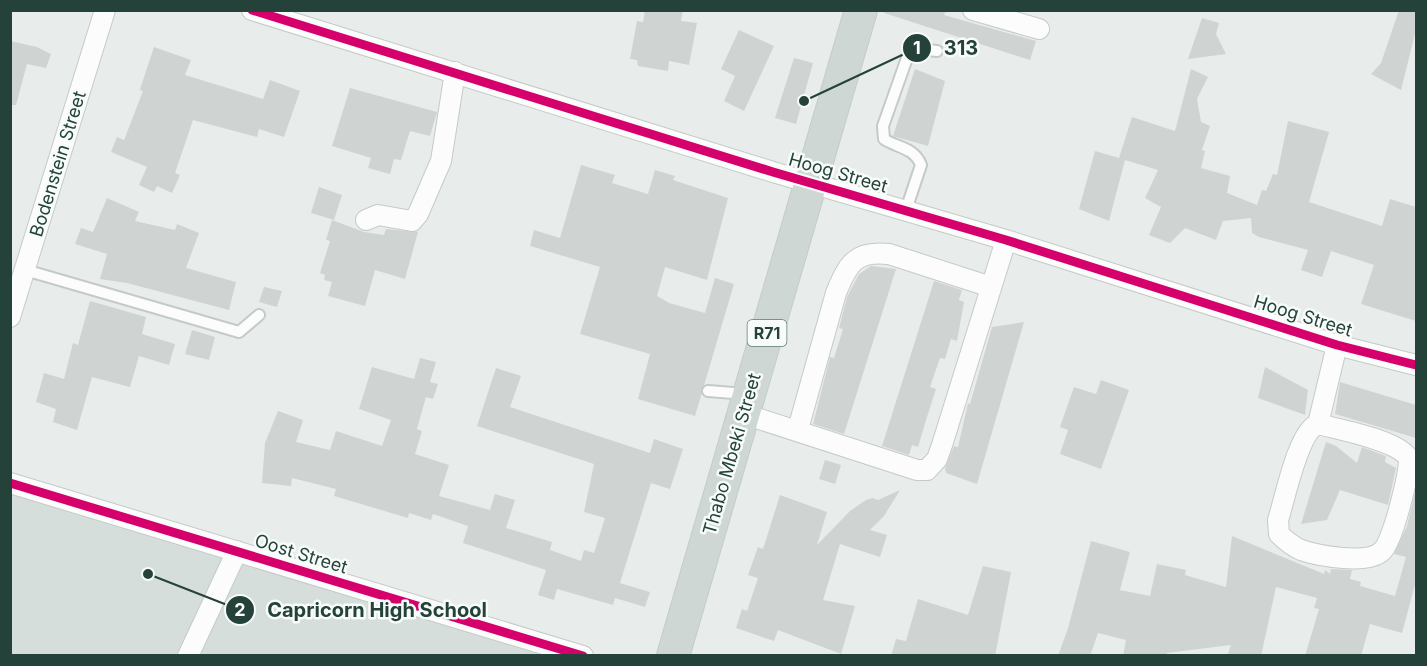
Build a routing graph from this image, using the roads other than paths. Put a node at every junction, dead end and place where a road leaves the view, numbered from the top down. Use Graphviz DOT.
graph roads {
  1 [pos="105,10"];
  2 [pos="252,10"];
  3 [pos="861,10"];
  4 [pos="973,10"];
  5 [pos="1039,29"];
  6 [pos="936,51"];
  7 [pos="455,72"];
  8 [pos="811,183"];
  9 [pos="906,210"];
  10 [pos="366,220"];
  11 [pos="1006,240"];
  12 [pos="25,270"];
  13 [pos="991,287"];
  14 [pos="260,315"];
  15 [pos="10,317"];
  16 [pos="1338,345"];
  17 [pos="1416,365"];
  18 [pos="708,391"];
  19 [pos="747,404"];
  20 [pos="1318,424"];
  21 [pos="798,429"];
  22 [pos="10,483"];
  23 [pos="237,552"];
  24 [pos="188,656"];
  25 [pos="583,656"];
  26 [pos="673,656"];
  1 -- 12 [label="street, Bodenstein Street"];
  2 -- 7 [label="street, Hoog Street"];
  3 -- 8 [label="main road, Thabo Mbeki Street / R71"];
  4 -- 5 [label="street"];
  6 -- 9 [label="lane"];
  7 -- 8 [label="street, Hoog Street"];
  7 -- 10 [label="street"];
  8 -- 9 [label="street, Hoog Street"];
  8 -- 19 [label="main road, Thabo Mbeki Street / R71"];
  9 -- 11 [label="street, Hoog Street"];
  11 -- 13 [label="street"];
  11 -- 16 [label="street, Hoog Street"];
  12 -- 14 [label="lane"];
  12 -- 15 [label="street, Bodenstein Street"];
  13 -- 21 [label="street"];
  13 -- 21 [label="street"];
  16 -- 17 [label="street, Hoog Street"];
  16 -- 20 [label="street"];
  18 -- 19 [label="lane"];
  19 -- 21 [label="street"];
  19 -- 26 [label="main road, Thabo Mbeki Street / R71"];
  20 -- 20 [label="street"];
  22 -- 23 [label="street, Oost Street"];
  23 -- 24 [label="street"];
  23 -- 25 [label="street, Oost Street"];
}
